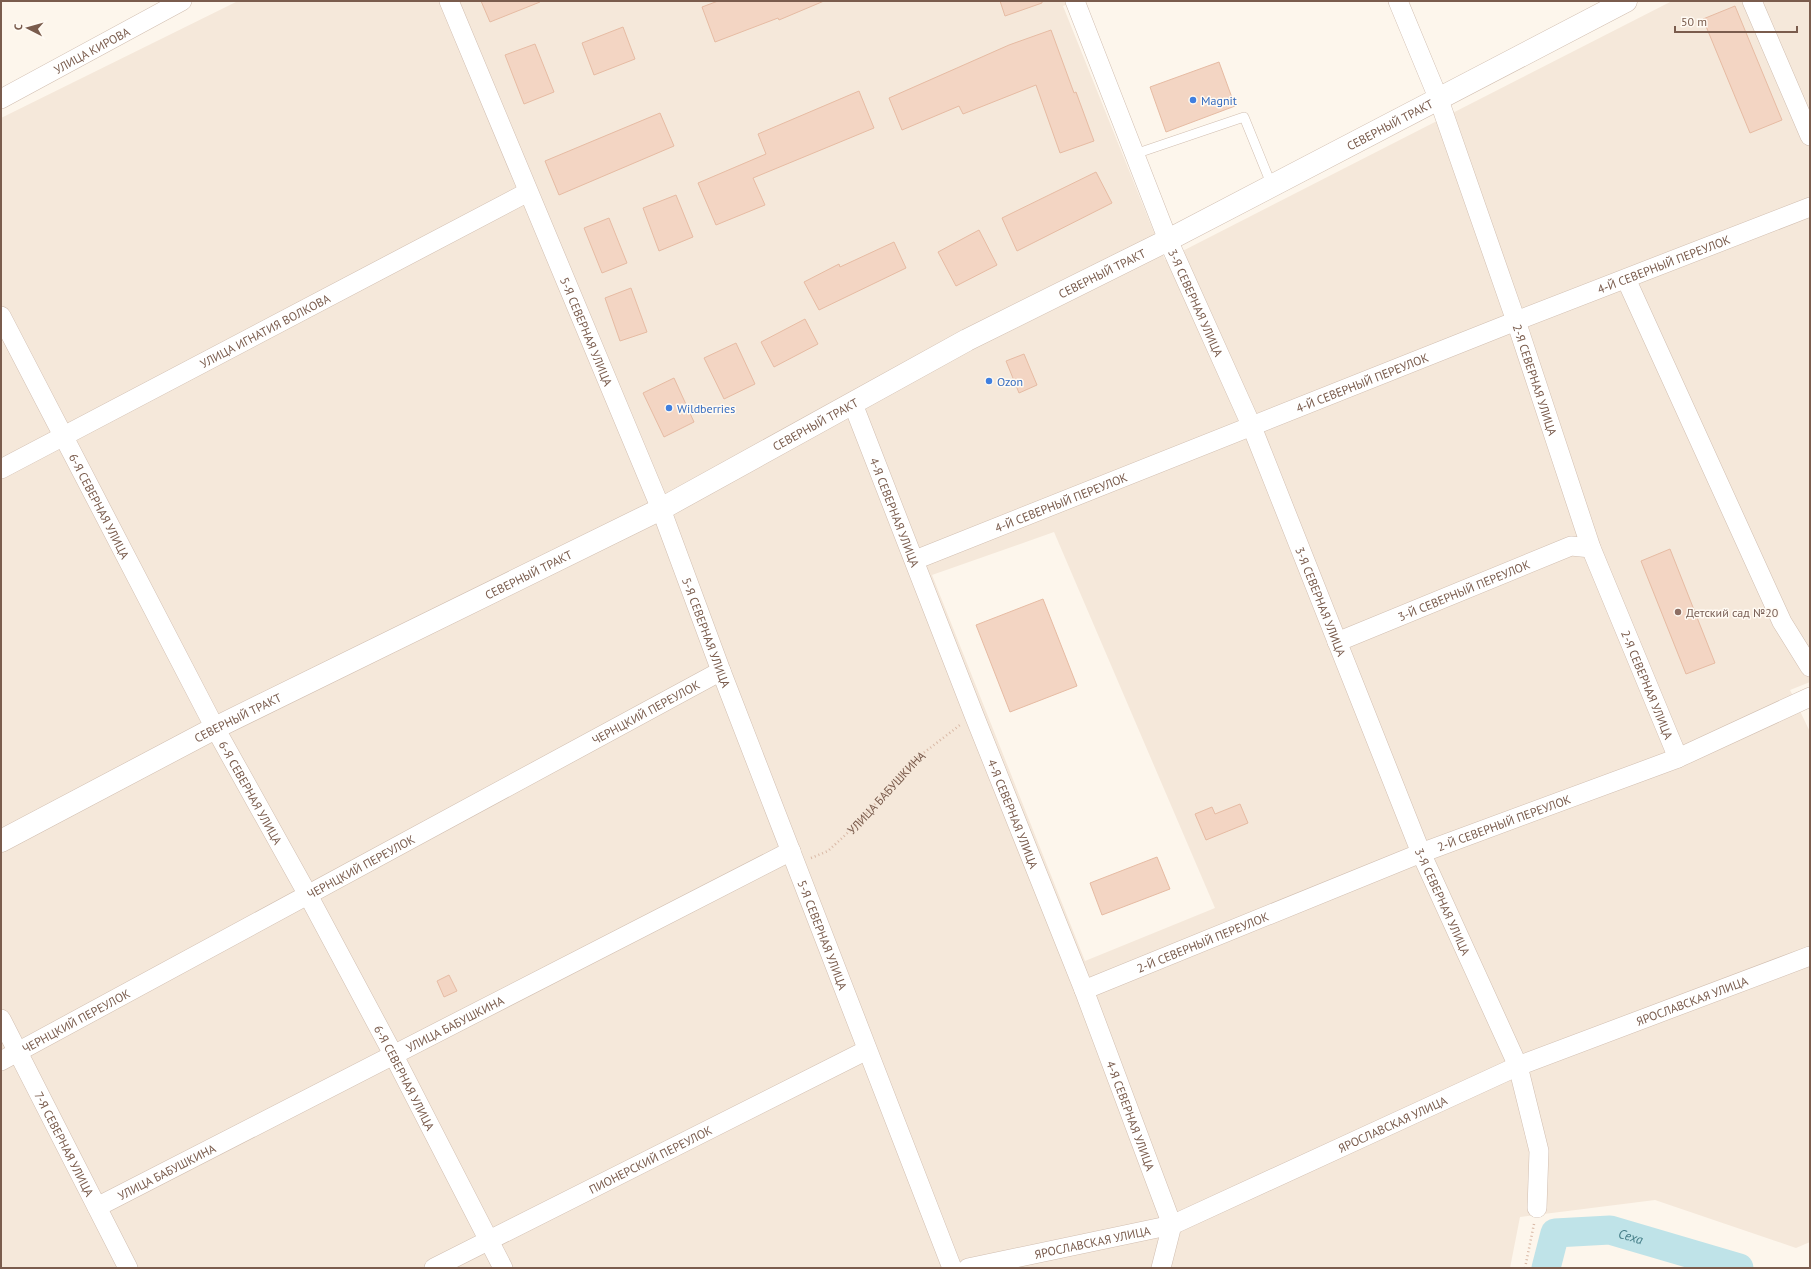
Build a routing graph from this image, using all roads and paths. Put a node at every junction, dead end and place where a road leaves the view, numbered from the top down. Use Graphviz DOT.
graph roads {
  1 [pos="182,1"];
  2 [pos="449,1"];
  3 [pos="1075,1"];
  4 [pos="1398,1"];
  5 [pos="1626,1"];
  6 [pos="1752,1"];
  7 [pos="1,99"];
  8 [pos="1439,100"];
  9 [pos="1810,136"];
  10 [pos="1134,154"];
  11 [pos="1272,186"];
  12 [pos="528,192"];
  13 [pos="1810,207"];
  14 [pos="1168,240"];
  15 [pos="1626,279"];
  16 [pos="1,316"];
  17 [pos="1516,321"];
  18 [pos="853,404"];
  19 [pos="1252,427"];
  20 [pos="63,436"];
  21 [pos="1,469"];
  22 [pos="661,509"];
  23 [pos="1591,548"];
  24 [pos="915,560"];
  25 [pos="1337,642"];
  26 [pos="1810,667"];
  27 [pos="721,671"];
  28 [pos="1810,697"];
  29 [pos="974,715"];
  30 [pos="215,728"];
  31 [pos="1678,758"];
  32 [pos="1,841"];
  33 [pos="1421,853"];
  34 [pos="793,858"];
  35 [pos="308,895"];
  36 [pos="1810,956"];
  37 [pos="1084,990"];
  38 [pos="1,1019"];
  39 [pos="867,1050"];
  40 [pos="393,1054"];
  41 [pos="9,1057"];
  42 [pos="1518,1066"];
  43 [pos="97,1207"];
  44 [pos="1537,1208"];
  45 [pos="1172,1225"];
  46 [pos="489,1241"];
  47 [pos="128,1268"];
  48 [pos="434,1268"];
  49 [pos="503,1268"];
  50 [pos="952,1268"];
  51 [pos="968,1268"];
  52 [pos="1161,1268"];
  53 [pos="1525,1268"];
  1 -- 7 [label="street, УЛИЦА КИРОВА"];
  2 -- 12 [label="street, 5-Я СЕВЕРНАЯ УЛИЦА"];
  3 -- 10 [label="street, 3-Я СЕВЕРНАЯ УЛИЦА"];
  4 -- 8 [label="street, 2-Я СЕВЕРНАЯ УЛИЦА"];
  5 -- 8 [label="street, СЕВЕРНЫЙ ТРАКТ"];
  6 -- 9 [label="street"];
  8 -- 11 [label="street, СЕВЕРНЫЙ ТРАКТ"];
  8 -- 17 [label="street, 2-Я СЕВЕРНАЯ УЛИЦА"];
  10 -- 11 [label="lane"];
  10 -- 14 [label="street, 3-Я СЕВЕРНАЯ УЛИЦА"];
  11 -- 14 [label="street, СЕВЕРНЫЙ ТРАКТ"];
  12 -- 20 [label="street, УЛИЦА ИГНАТИЯ ВОЛКОВА"];
  12 -- 22 [label="street, 5-Я СЕВЕРНАЯ УЛИЦА"];
  13 -- 15 [label="street, 4-Й СЕВЕРНЫЙ ПЕРЕУЛОК"];
  14 -- 18 [label="street, СЕВЕРНЫЙ ТРАКТ"];
  14 -- 19 [label="street, 3-Я СЕВЕРНАЯ УЛИЦА"];
  15 -- 17 [label="street, 4-Й СЕВЕРНЫЙ ПЕРЕУЛОК"];
  15 -- 26 [label="street"];
  16 -- 20 [label="street, 6-Я СЕВЕРНАЯ УЛИЦА"];
  17 -- 19 [label="street, 4-Й СЕВЕРНЫЙ ПЕРЕУЛОК"];
  17 -- 23 [label="street, 2-Я СЕВЕРНАЯ УЛИЦА"];
  18 -- 22 [label="street, СЕВЕРНЫЙ ТРАКТ"];
  18 -- 24 [label="street, 4-Я СЕВЕРНАЯ УЛИЦА"];
  19 -- 24 [label="street, 4-Й СЕВЕРНЫЙ ПЕРЕУЛОК"];
  19 -- 25 [label="street, 3-Я СЕВЕРНАЯ УЛИЦА"];
  20 -- 21 [label="street, УЛИЦА ИГНАТИЯ ВОЛКОВА"];
  20 -- 30 [label="street, 6-Я СЕВЕРНАЯ УЛИЦА"];
  22 -- 27 [label="street, 5-Я СЕВЕРНАЯ УЛИЦА"];
  22 -- 30 [label="street, СЕВЕРНЫЙ ТРАКТ"];
  23 -- 25 [label="street, 3-Й СЕВЕРНЫЙ ПЕРЕУЛОК"];
  23 -- 31 [label="street, 2-Я СЕВЕРНАЯ УЛИЦА"];
  24 -- 29 [label="street, 4-Я СЕВЕРНАЯ УЛИЦА"];
  25 -- 33 [label="street, 3-Я СЕВЕРНАЯ УЛИЦА"];
  27 -- 34 [label="street, 5-Я СЕВЕРНАЯ УЛИЦА"];
  27 -- 35 [label="street, ЧЕРНЦКИЙ ПЕРЕУЛОК"];
  28 -- 31 [label="street, 2-Й СЕВЕРНЫЙ ПЕРЕУЛОК"];
  29 -- 34 [label="path, УЛИЦА БАБУШКИНА"];
  29 -- 37 [label="street, 4-Я СЕВЕРНАЯ УЛИЦА"];
  30 -- 32 [label="street, СЕВЕРНЫЙ ТРАКТ"];
  30 -- 35 [label="street, 6-Я СЕВЕРНАЯ УЛИЦА"];
  31 -- 33 [label="street, 2-Й СЕВЕРНЫЙ ПЕРЕУЛОК"];
  33 -- 37 [label="street, 2-Й СЕВЕРНЫЙ ПЕРЕУЛОК"];
  33 -- 42 [label="street, 3-Я СЕВЕРНАЯ УЛИЦА"];
  34 -- 39 [label="street, 5-Я СЕВЕРНАЯ УЛИЦА"];
  34 -- 40 [label="street, УЛИЦА БАБУШКИНА"];
  35 -- 40 [label="street, 6-Я СЕВЕРНАЯ УЛИЦА"];
  35 -- 41 [label="street, ЧЕРНЦКИЙ ПЕРЕУЛОК"];
  36 -- 42 [label="street, ЯРОСЛАВСКАЯ УЛИЦА"];
  37 -- 45 [label="street, 4-Я СЕВЕРНАЯ УЛИЦА"];
  38 -- 41 [label="street, 7-Я СЕВЕРНАЯ УЛИЦА"];
  39 -- 46 [label="street, ПИОНЕРСКИЙ ПЕРЕУЛОК"];
  39 -- 50 [label="street, 5-Я СЕВЕРНАЯ УЛИЦА"];
  40 -- 43 [label="street, УЛИЦА БАБУШКИНА"];
  40 -- 46 [label="street, 6-Я СЕВЕРНАЯ УЛИЦА"];
  41 -- 43 [label="street, 7-Я СЕВЕРНАЯ УЛИЦА"];
  42 -- 44 [label="street, 3-Я СЕВЕРНАЯ УЛИЦА"];
  42 -- 45 [label="street, ЯРОСЛАВСКАЯ УЛИЦА"];
  43 -- 47 [label="street, 7-Я СЕВЕРНАЯ УЛИЦА"];
  44 -- 53 [label="path"];
  45 -- 51 [label="street, ЯРОСЛАВСКАЯ УЛИЦА"];
  45 -- 52 [label="street"];
  46 -- 48 [label="street, ПИОНЕРСКИЙ ПЕРЕУЛОК"];
  46 -- 49 [label="street, 6-Я СЕВЕРНАЯ УЛИЦА"];
}
